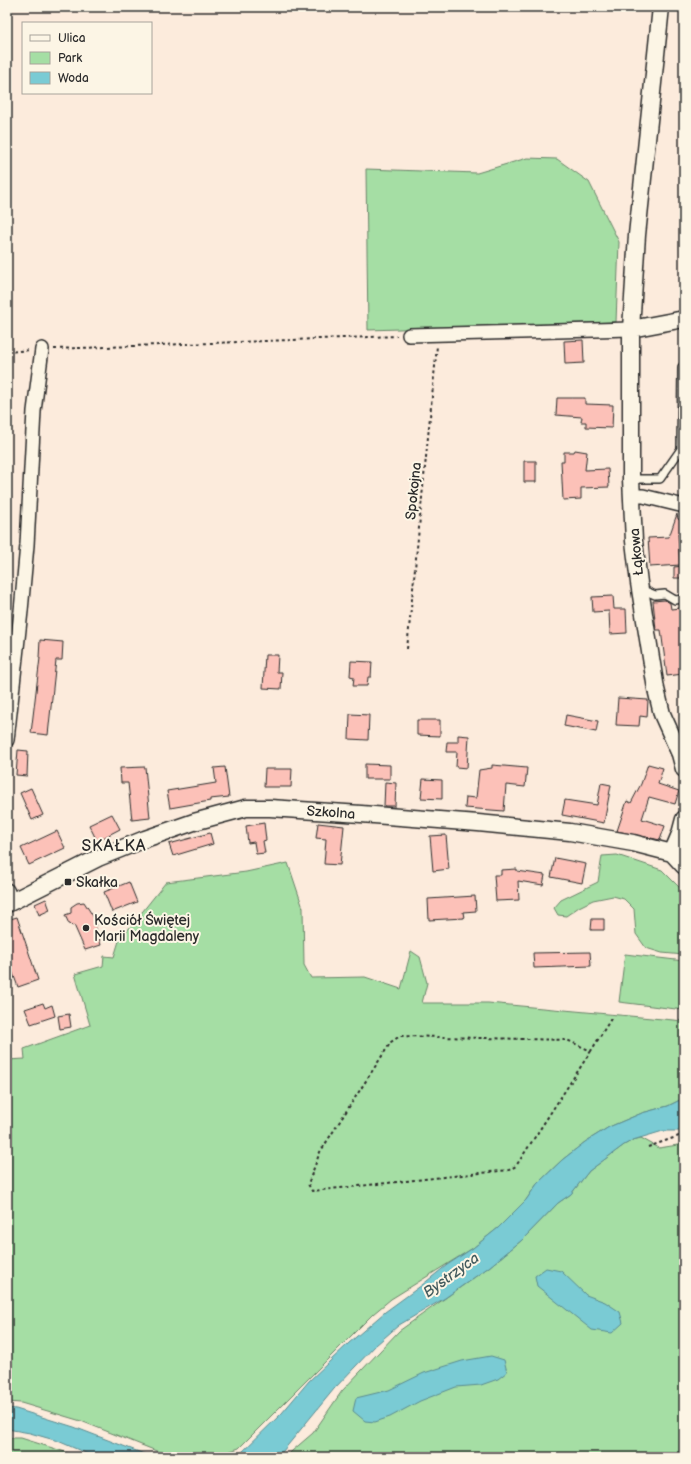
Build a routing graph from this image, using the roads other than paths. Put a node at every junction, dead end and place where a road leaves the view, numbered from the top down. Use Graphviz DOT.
graph roads {
  1 [pos="661,7"];
  2 [pos="684,319"];
  3 [pos="631,329"];
  4 [pos="409,335"];
  5 [pos="42,349"];
  6 [pos="682,366"];
  7 [pos="683,393"];
  8 [pos="631,479"];
  9 [pos="633,496"];
  10 [pos="684,506"];
  11 [pos="641,593"];
  12 [pos="684,599"];
  13 [pos="7,740"];
  14 [pos="684,769"];
  15 [pos="684,819"];
  16 [pos="672,853"];
  17 [pos="684,866"];
  18 [pos="9,898"];
  1 -- 3 [label="street, Łąkowa"];
  2 -- 3 [label="street"];
  3 -- 4 [label="street"];
  3 -- 8 [label="street, Łąkowa"];
  5 -- 13 [label="street"];
  6 -- 7 [label="lane"];
  7 -- 8 [label="lane"];
  8 -- 9 [label="street, Łąkowa"];
  9 -- 10 [label="street"];
  9 -- 11 [label="street, Łąkowa"];
  11 -- 12 [label="lane"];
  11 -- 14 [label="street, Łąkowa"];
  15 -- 16 [label="street"];
  16 -- 17 [label="street"];
  16 -- 18 [label="street, Szkolna"];
}
